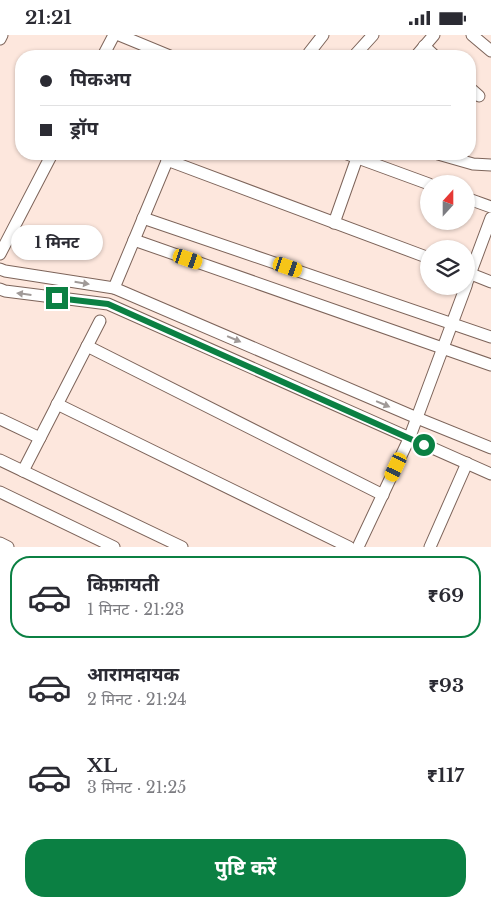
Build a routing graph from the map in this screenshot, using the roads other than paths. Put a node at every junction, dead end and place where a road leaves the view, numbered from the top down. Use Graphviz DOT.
graph roads {
  1 [pos="2,35"];
  2 [pos="114,35"];
  3 [pos="119,35"];
  4 [pos="322,35"];
  5 [pos="372,35"];
  6 [pos="434,35"];
  7 [pos="472,35"];
  8 [pos="0,39"];
  9 [pos="424,47"];
  10 [pos="106,50"];
  11 [pos="155,50"];
  12 [pos="311,50"];
  13 [pos="359,50"];
  14 [pos="421,50"];
  15 [pos="428,50"];
  16 [pos="491,51"];
  17 [pos="49,160"];
  18 [pos="168,160"];
  19 [pos="176,160"];
  20 [pos="351,160"];
  21 [pos="363,160"];
  22 [pos="459,160"];
  23 [pos="491,165"];
  24 [pos="420,181"];
  25 [pos="475,201"];
  26 [pos="491,207"];
  27 [pos="143,218"];
  28 [pos="491,218"];
  29 [pos="334,223"];
  30 [pos="134,240"];
  31 [pos="0,254"];
  32 [pos="420,255"];
  33 [pos="475,259"];
  34 [pos="0,269"];
  35 [pos="475,280"];
  36 [pos="491,282"];
  37 [pos="114,288"];
  38 [pos="2,294"];
  39 [pos="462,295"];
  40 [pos="100,321"];
  41 [pos="452,324"];
  42 [pos="491,337"];
  43 [pos="86,347"];
  44 [pos="443,348"];
  45 [pos="491,365"];
  46 [pos="57,404"];
  47 [pos="417,418"];
  48 [pos="0,419"];
  49 [pos="40,438"];
  50 [pos="409,439"];
  51 [pos="491,448"];
  52 [pos="0,460"];
  53 [pos="467,463"];
  54 [pos="23,471"];
  55 [pos="491,474"];
  56 [pos="0,492"];
  57 [pos="383,495"];
  58 [pos="0,543"];
  59 [pos="8,547"];
  60 [pos="114,547"];
  61 [pos="182,547"];
  62 [pos="349,547"];
  63 [pos="358,547"];
  64 [pos="430,547"];
  1 -- 8 [label="street"];
  2 -- 10 [label="street"];
  3 -- 11 [label="street"];
  4 -- 12 [label="street"];
  5 -- 13 [label="street"];
  6 -- 9 [label="street"];
  7 -- 16 [label="street"];
  9 -- 14 [label="street"];
  9 -- 15 [label="street"];
  17 -- 31 [label="street"];
  18 -- 27 [label="street"];
  19 -- 29 [label="street"];
  20 -- 29 [label="street"];
  21 -- 24 [label="street"];
  22 -- 23 [label="street"];
  25 -- 26 [label="street"];
  27 -- 30 [label="street"];
  27 -- 41 [label="street"];
  28 -- 33 [label="street"];
  29 -- 32 [label="street"];
  30 -- 37 [label="street"];
  30 -- 44 [label="street"];
  34 -- 37 [label="street, one-way"];
  35 -- 36 [label="street"];
  37 -- 47 [label="street, one-way"];
  50 -- 38 [label="street, one-way"];
  39 -- 41 [label="street"];
  40 -- 43 [label="street"];
  41 -- 42 [label="street"];
  41 -- 44 [label="street"];
  43 -- 46 [label="street"];
  43 -- 57 [label="street"];
  44 -- 45 [label="street"];
  44 -- 47 [label="street"];
  46 -- 49 [label="street"];
  46 -- 62 [label="street"];
  47 -- 50 [label="street"];
  47 -- 51 [label="street"];
  48 -- 49 [label="street"];
  49 -- 54 [label="street"];
  50 -- 53 [label="street"];
  50 -- 57 [label="street"];
  52 -- 54 [label="street"];
  53 -- 55 [label="street"];
  53 -- 64 [label="street"];
  54 -- 61 [label="street"];
  56 -- 60 [label="street"];
  57 -- 63 [label="street"];
  58 -- 59 [label="street"];
}
